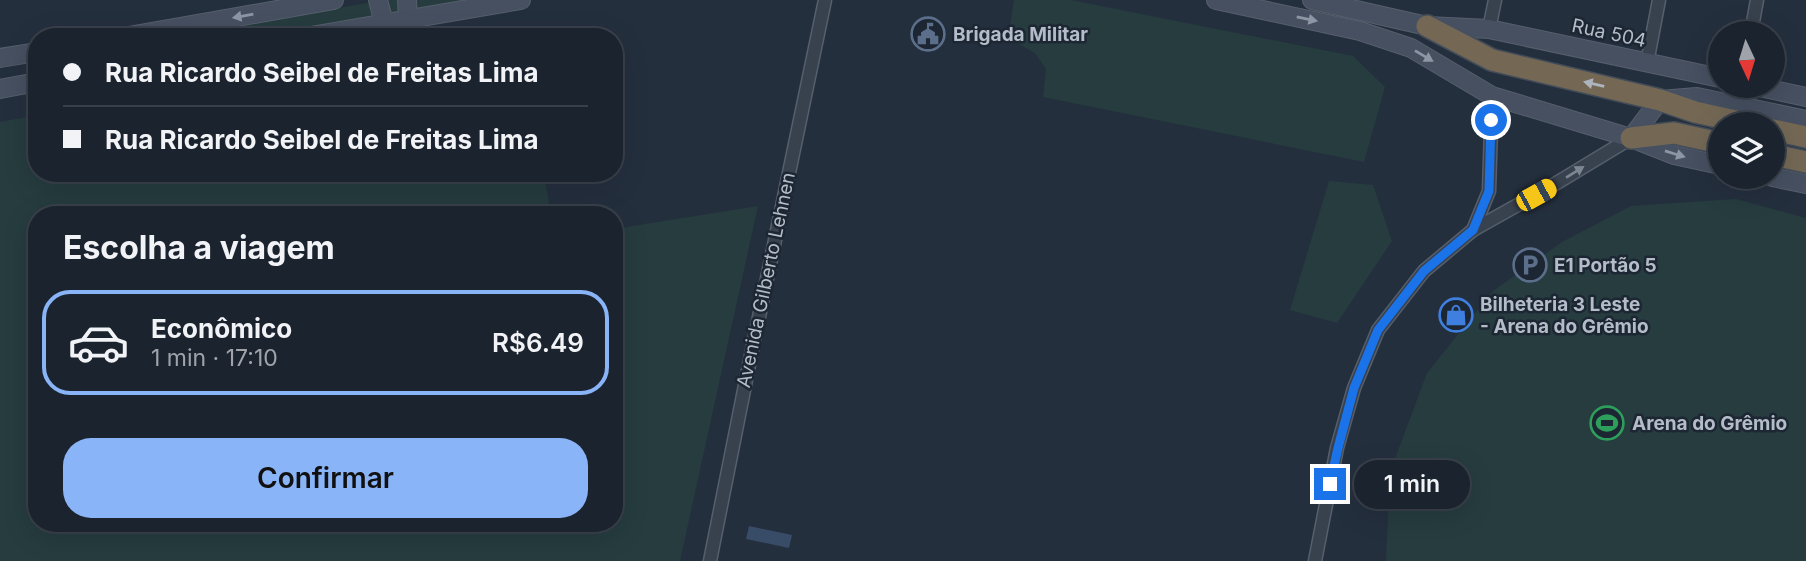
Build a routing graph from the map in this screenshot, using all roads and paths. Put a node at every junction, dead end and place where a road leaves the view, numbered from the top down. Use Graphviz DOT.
graph roads {
  1 [pos="334,0"];
  2 [pos="378,0"];
  3 [pos="407,0"];
  4 [pos="521,0"];
  5 [pos="825,0"];
  6 [pos="1216,0"];
  7 [pos="1312,0"];
  8 [pos="1495,0"];
  9 [pos="1659,0"];
  10 [pos="1757,0"];
  11 [pos="1240,2"];
  12 [pos="1330,2"];
  13 [pos="1366,11"];
  14 [pos="408,19"];
  15 [pos="1753,21"];
  16 [pos="384,23"];
  17 [pos="1427,26"];
  18 [pos="174,28"];
  19 [pos="356,28"];
  20 [pos="1489,29"];
  21 [pos="1360,30"];
  22 [pos="28,53"];
  23 [pos="0,58"];
  24 [pos="1647,63"];
  25 [pos="1708,76"];
  26 [pos="28,84"];
  27 [pos="0,89"];
  28 [pos="1785,92"];
  29 [pos="1492,96"];
  30 [pos="1806,97"];
  31 [pos="1660,100"];
  32 [pos="1806,107"];
  33 [pos="1746,112"];
  34 [pos="1708,115"];
  35 [pos="1785,118"];
  36 [pos="1806,120"];
  37 [pos="1785,122"];
  38 [pos="1785,126"];
  39 [pos="1806,137"];
  40 [pos="1630,138"];
  41 [pos="1708,140"];
  42 [pos="1785,158"];
  43 [pos="1708,162"];
  44 [pos="1806,163"];
  45 [pos="1785,180"];
  46 [pos="1806,184"];
  47 [pos="1473,230"];
  48 [pos="710,561"];
  49 [pos="1315,561"];
  1 -- 18 [label="main road, one-way"];
  2 -- 16 [label="main road"];
  3 -- 14 [label="main road"];
  4 -- 14 [label="main road"];
  5 -- 48 [label="street, Avenida Gilberto Lehnen"];
  6 -- 11 [label="main road"];
  7 -- 12 [label="main road, Rua 504"];
  8 -- 20 [label="street"];
  9 -- 24 [label="street"];
  10 -- 15 [label="street"];
  11 -- 21 [label="main road, one-way"];
  12 -- 13 [label="main road, Rua 504"];
  13 -- 17 [label="main road, Rua 504"];
  13 -- 21 [label="main road"];
  14 -- 16 [label="main road"];
  16 -- 19 [label="main road"];
  17 -- 20 [label="main road, Rua 504"];
  31 -- 17 [label="highway, one-way"];
  20 -- 24 [label="main road, Rua 504"];
  21 -- 29 [label="main road, one-way"];
  22 -- 23 [label="main road"];
  24 -- 25 [label="main road, Rua 504"];
  26 -- 27 [label="main road"];
  28 -- 30 [label="main road"];
  29 -- 40 [label="main road"];
  29 -- 47 [label="street"];
  31 -- 33 [label="main road"];
  31 -- 34 [label="highway"];
  31 -- 40 [label="main road"];
  32 -- 35 [label="main road"];
  36 -- 37 [label="main road"];
  38 -- 39 [label="highway"];
  40 -- 41 [label="highway"];
  40 -- 43 [label="main road, one-way"];
  47 -- 40 [label="street, one-way"];
  42 -- 44 [label="highway"];
  45 -- 46 [label="main road"];
  47 -- 49 [label="street"];
}
